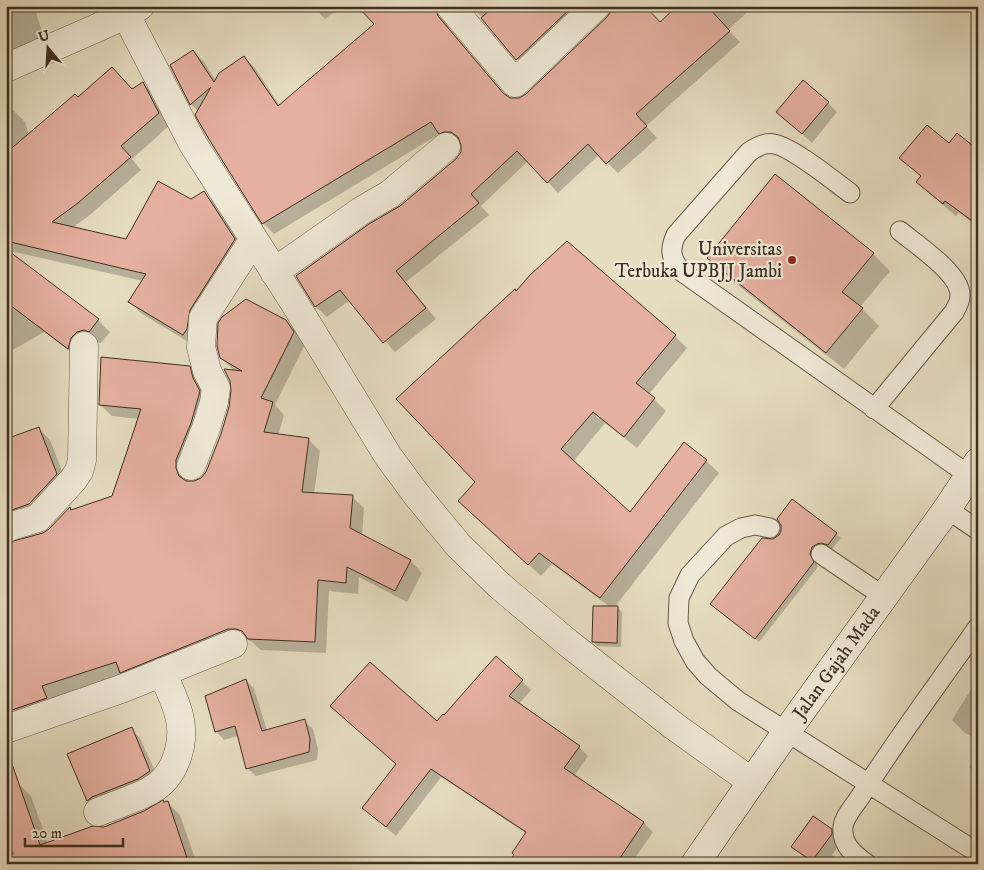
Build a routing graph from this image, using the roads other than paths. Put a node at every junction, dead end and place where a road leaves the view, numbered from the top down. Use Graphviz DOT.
graph roads {
  1 [pos="450,6"];
  2 [pos="596,6"];
  3 [pos="133,10"];
  4 [pos="6,68"];
  5 [pos="446,146"];
  6 [pos="850,193"];
  7 [pos="900,231"];
  8 [pos="253,240"];
  9 [pos="274,272"];
  10 [pos="84,346"];
  11 [pos="874,409"];
  12 [pos="191,466"];
  13 [pos="974,469"];
  14 [pos="947,509"];
  15 [pos="6,528"];
  16 [pos="770,528"];
  17 [pos="978,530"];
  18 [pos="820,554"];
  19 [pos="882,596"];
  20 [pos="978,627"];
  21 [pos="233,644"];
  22 [pos="162,672"];
  23 [pos="6,729"];
  24 [pos="787,731"];
  25 [pos="752,782"];
  26 [pos="869,783"];
  27 [pos="98,812"];
  28 [pos="978,853"];
  29 [pos="695,864"];
  30 [pos="867,864"];
  1 -- 2 [label="street"];
  3 -- 4 [label="street"];
  3 -- 8 [label="street"];
  5 -- 9 [label="street"];
  6 -- 11 [label="lane"];
  7 -- 11 [label="lane"];
  8 -- 9 [label="street"];
  8 -- 12 [label="street"];
  9 -- 25 [label="street"];
  10 -- 15 [label="street"];
  11 -- 13 [label="lane"];
  13 -- 14 [label="street, Jalan Gajah Mada"];
  14 -- 17 [label="lane"];
  14 -- 19 [label="street, Jalan Gajah Mada"];
  16 -- 24 [label="lane"];
  18 -- 19 [label="lane"];
  19 -- 24 [label="street, Jalan Gajah Mada"];
  20 -- 26 [label="lane"];
  21 -- 22 [label="street"];
  22 -- 23 [label="street"];
  22 -- 27 [label="street"];
  24 -- 25 [label="street, Jalan Gajah Mada"];
  24 -- 26 [label="lane"];
  25 -- 29 [label="street, Jalan Gajah Mada"];
  26 -- 28 [label="lane"];
  26 -- 30 [label="lane"];
}
